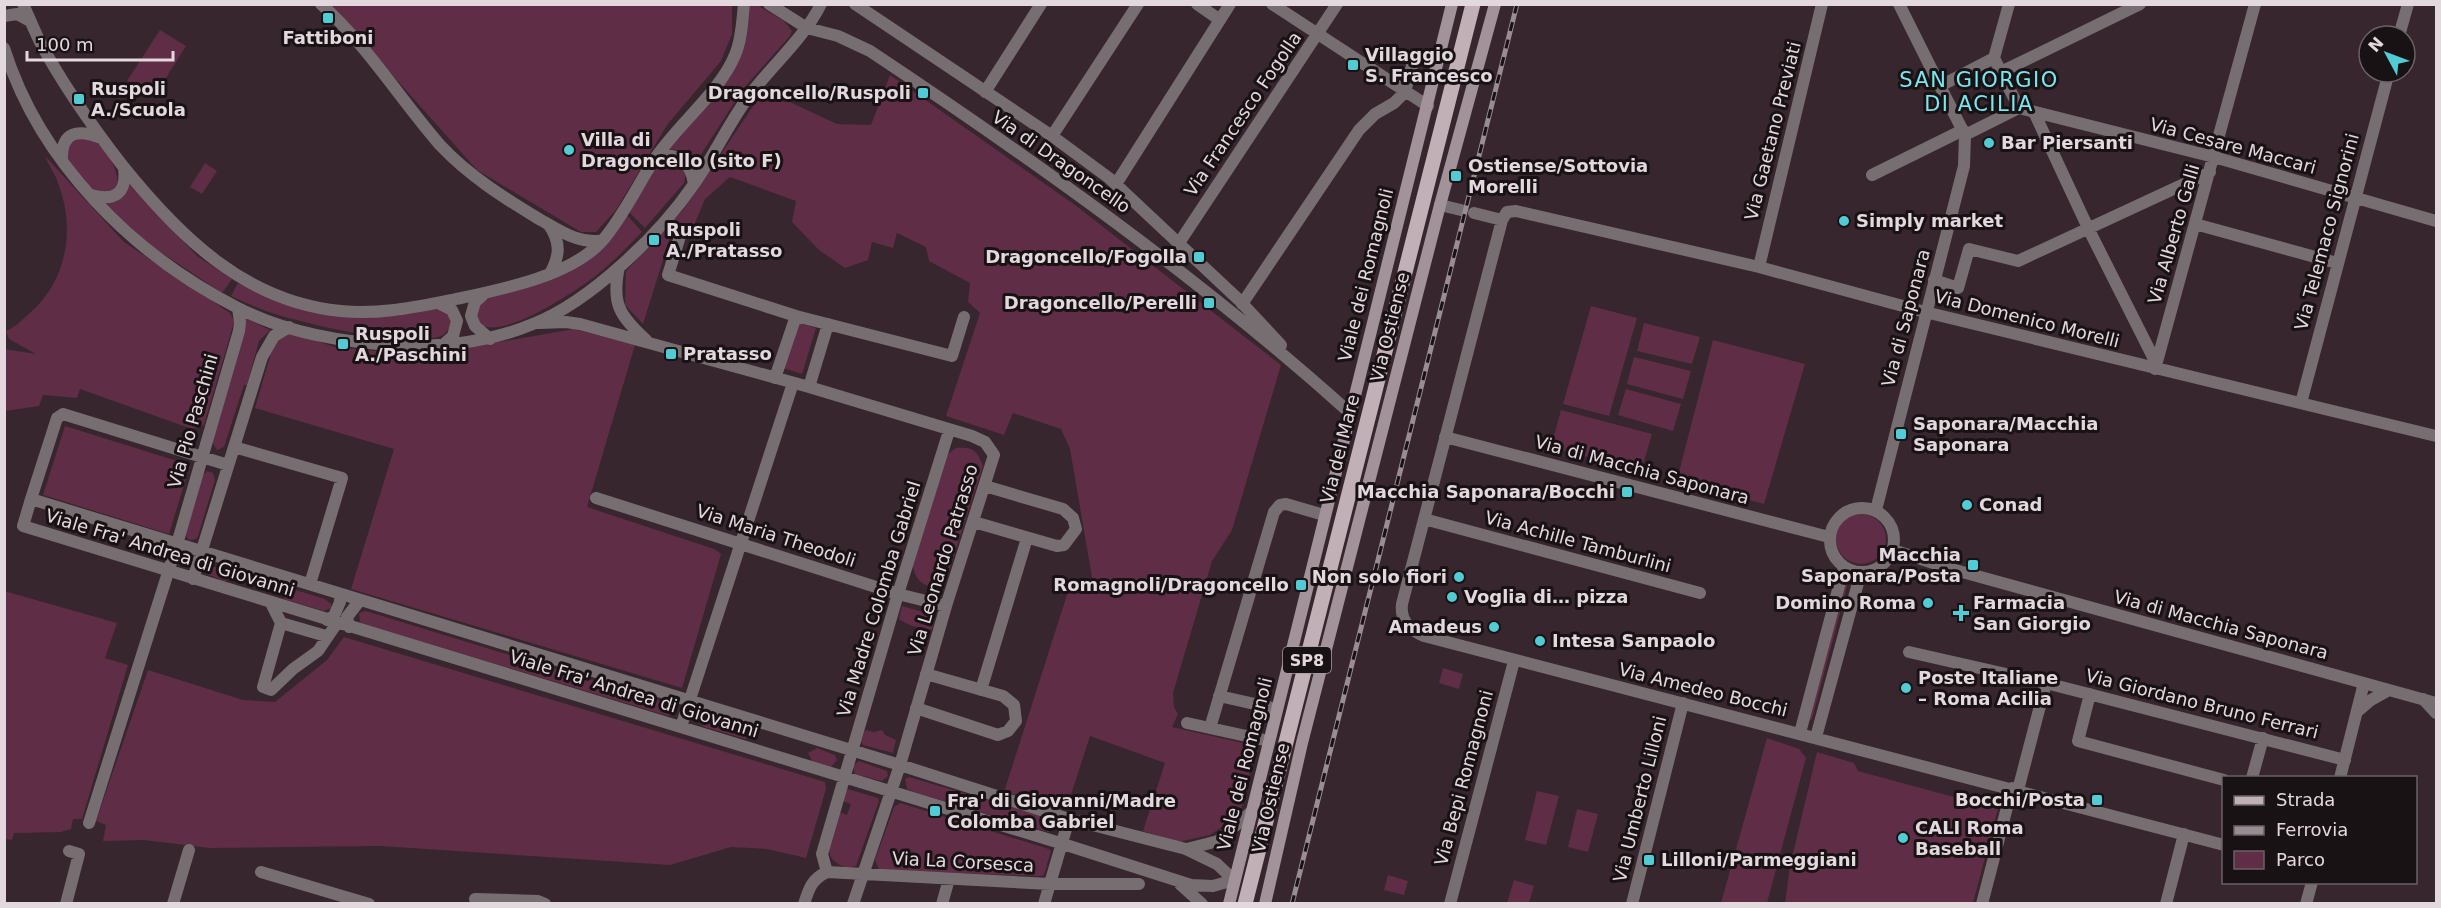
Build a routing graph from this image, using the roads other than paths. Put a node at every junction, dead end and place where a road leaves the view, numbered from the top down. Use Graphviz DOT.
graph roads {
  1 [pos="23,4"];
  2 [pos="321,4"];
  3 [pos="744,4"];
  4 [pos="769,4"];
  5 [pos="821,4"];
  6 [pos="855,4"];
  7 [pos="1041,4"];
  8 [pos="1138,4"];
  9 [pos="1197,4"];
  10 [pos="1230,4"];
  11 [pos="1272,4"];
  12 [pos="1337,4"];
  13 [pos="1452,4"];
  14 [pos="1473,4"];
  15 [pos="1495,4"];
  16 [pos="1822,4"];
  17 [pos="1899,4"];
  18 [pos="2009,4"];
  19 [pos="2140,4"];
  20 [pos="2255,4"];
  21 [pos="2408,4"];
  22 [pos="4,16"];
  23 [pos="1220,20"];
  24 [pos="31,22"];
  25 [pos="2402,24"];
  26 [pos="807,28"];
  27 [pos="1317,35"];
  28 [pos="4,48"];
  29 [pos="1994,58"];
  30 [pos="1413,62"];
  31 [pos="9,69"];
  32 [pos="2001,72"];
  33 [pos="2386,84"];
  34 [pos="1940,86"];
  35 [pos="986,92"];
  36 [pos="1405,92"];
  37 [pos="1428,106"];
  38 [pos="2019,108"];
  39 [pos="2034,112"];
  40 [pos="1964,133"];
  41 [pos="1052,136"];
  42 [pos="101,138"];
  43 [pos="657,156"];
  44 [pos="2214,157"];
  45 [pos="62,160"];
  46 [pos="124,168"];
  47 [pos="2210,171"];
  48 [pos="1872,175"];
  49 [pos="694,184"];
  50 [pos="1116,184"];
  51 [pos="91,195"];
  52 [pos="2354,198"];
  53 [pos="1440,205"];
  54 [pos="1461,210"];
  55 [pos="1474,213"];
  56 [pos="1502,220"];
  57 [pos="2436,221"];
  58 [pos="548,224"];
  59 [pos="2195,224"];
  60 [pos="2089,230"];
  61 [pos="681,233"];
  62 [pos="603,240"];
  63 [pos="1179,243"];
  64 [pos="2337,263"];
  65 [pos="619,267"];
  66 [pos="1759,267"];
  67 [pos="550,274"];
  68 [pos="1934,280"];
  69 [pos="488,291"];
  70 [pos="438,303"];
  71 [pos="1242,304"];
  72 [pos="238,308"];
  73 [pos="1925,312"];
  74 [pos="796,316"];
  75 [pos="964,317"];
  76 [pos="535,324"];
  77 [pos="828,324"];
  78 [pos="289,327"];
  79 [pos="490,339"];
  80 [pos="647,341"];
  81 [pos="441,346"];
  82 [pos="2156,366"];
  83 [pos="775,378"];
  84 [pos="1314,381"];
  85 [pos="793,383"];
  86 [pos="808,387"];
  87 [pos="2301,403"];
  88 [pos="1350,413"];
  89 [pos="949,431"];
  90 [pos="2436,436"];
  91 [pos="1445,437"];
  92 [pos="234,447"];
  93 [pos="202,457"];
  94 [pos="228,465"];
  95 [pos="985,486"];
  96 [pos="596,498"];
  97 [pos="31,499"];
  98 [pos="1876,510"];
  99 [pos="1324,515"];
  100 [pos="1424,519"];
  101 [pos="974,522"];
  102 [pos="1829,537"];
  103 [pos="1028,538"];
  104 [pos="177,544"];
  105 [pos="739,544"];
  106 [pos="1893,550"];
  107 [pos="202,551"];
  108 [pos="1844,567"];
  109 [pos="168,571"];
  110 [pos="1861,572"];
  111 [pos="193,579"];
  112 [pos="310,584"];
  113 [pos="1700,593"];
  114 [pos="340,594"];
  115 [pos="898,594"];
  116 [pos="360,600"];
  117 [pos="271,603"];
  118 [pos="946,606"];
  119 [pos="281,623"];
  120 [pos="338,623"];
  121 [pos="327,636"];
  122 [pos="1909,652"];
  123 [pos="1514,661"];
  124 [pos="926,674"];
  125 [pos="2046,683"];
  126 [pos="2364,683"];
  127 [pos="981,690"];
  128 [pos="2390,690"];
  129 [pos="2090,694"];
  130 [pos="1219,696"];
  131 [pos="2422,699"];
  132 [pos="691,701"];
  133 [pos="1683,703"];
  134 [pos="2436,703"];
  135 [pos="916,708"];
  136 [pos="1277,709"];
  137 [pos="2357,712"];
  138 [pos="2436,713"];
  139 [pos="1187,723"];
  140 [pos="681,727"];
  141 [pos="1210,728"];
  142 [pos="1800,734"];
  143 [pos="1816,737"];
  144 [pos="2263,738"];
  145 [pos="1269,741"];
  146 [pos="853,751"];
  147 [pos="2345,760"];
  148 [pos="900,765"];
  149 [pos="2252,776"];
  150 [pos="2340,776"];
  151 [pos="844,777"];
  152 [pos="2222,780"];
  153 [pos="2015,789"];
  154 [pos="891,793"];
  155 [pos="1251,812"];
  156 [pos="1069,819"];
  157 [pos="88,823"];
  158 [pos="2184,834"];
  159 [pos="1060,843"];
  160 [pos="2222,845"];
  161 [pos="1186,849"];
  162 [pos="189,850"];
  163 [pos="69,851"];
  164 [pos="261,872"];
  165 [pos="828,872"];
  166 [pos="861,875"];
  167 [pos="949,879"];
  168 [pos="1234,880"];
  169 [pos="1177,881"];
  170 [pos="1050,884"];
  171 [pos="1139,884"];
  172 [pos="2311,884"];
  173 [pos="475,899"];
  174 [pos="347,900"];
  175 [pos="66,903"];
  176 [pos="172,903"];
  177 [pos="369,903"];
  178 [pos="545,903"];
  179 [pos="804,903"];
  180 [pos="853,903"];
  181 [pos="942,903"];
  182 [pos="1044,903"];
  183 [pos="1202,903"];
  184 [pos="1228,903"];
  185 [pos="1245,903"];
  186 [pos="1265,903"];
  187 [pos="1450,903"];
  188 [pos="1632,903"];
  189 [pos="1982,903"];
  190 [pos="2166,903"];
  191 [pos="2306,903"];
  1 -- 24 [label="street"];
  2 -- 58 [label="street"];
  3 -- 43 [label="street"];
  4 -- 26 [label="street, Via di Dragoncello"];
  5 -- 26 [label="street"];
  6 -- 35 [label="street, Via di Dragoncello"];
  7 -- 35 [label="street"];
  8 -- 41 [label="street"];
  9 -- 23 [label="street"];
  10 -- 23 [label="street"];
  11 -- 27 [label="street"];
  12 -- 27 [label="street, Via Francesco Fogolla"];
  13 -- 37 [label="main road, Viale dei Romagnoli"];
  14 -- 185 [label="main road, Via del Mare / SP8"];
  15 -- 53 [label="main road, Via Ostiense"];
  16 -- 66 [label="street, Via Gaetano Previati"];
  17 -- 34 [label="street"];
  18 -- 29 [label="street"];
  19 -- 32 [label="street"];
  20 -- 44 [label="street, Via Alberto Galli"];
  21 -- 25 [label="street"];
  22 -- 24 [label="street"];
  23 -- 50 [label="street"];
  24 -- 42 [label="street"];
  26 -- 49 [label="street"];
  26 -- 84 [label="street, Via di Dragoncello"];
  27 -- 36 [label="street"];
  27 -- 63 [label="street, Via Francesco Fogolla"];
  28 -- 31 [label="street"];
  29 -- 32 [label="street"];
  29 -- 34 [label="street"];
  30 -- 36 [label="street"];
  31 -- 45 [label="street"];
  32 -- 38 [label="street"];
  33 -- 52 [label="street, Via Telemaco Signorini"];
  34 -- 40 [label="street"];
  35 -- 41 [label="street, Via di Dragoncello"];
  36 -- 37 [label="street"];
  36 -- 71 [label="street"];
  37 -- 88 [label="main road, Viale dei Romagnoli"];
  38 -- 39 [label="street, Via Cesare Maccari"];
  38 -- 40 [label="street"];
  39 -- 44 [label="street, Via Cesare Maccari"];
  39 -- 60 [label="street"];
  40 -- 48 [label="street"];
  40 -- 68 [label="street, Via di Saponara"];
  41 -- 50 [label="street, Via di Dragoncello"];
  42 -- 45 [label="street"];
  42 -- 46 [label="street"];
  43 -- 49 [label="street"];
  43 -- 62 [label="street"];
  44 -- 47 [label="street, Via Alberto Galli"];
  44 -- 52 [label="street, Via Cesare Maccari"];
  45 -- 51 [label="street"];
  46 -- 51 [label="street"];
  46 -- 70 [label="street"];
  47 -- 59 [label="street, Via Alberto Galli"];
  47 -- 60 [label="street"];
  49 -- 65 [label="street"];
  50 -- 63 [label="street, Via di Dragoncello"];
  51 -- 72 [label="street"];
  52 -- 57 [label="street, Via Cesare Maccari"];
  52 -- 64 [label="street, Via Telemaco Signorini"];
  53 -- 54 [label="street"];
  53 -- 186 [label="main road, Via Ostiense"];
  55 -- 56 [label="street, Via Domenico Morelli"];
  56 -- 66 [label="street, Via Domenico Morelli"];
  56 -- 91 [label="street, Via Amedeo Bocchi"];
  58 -- 62 [label="street"];
  58 -- 67 [label="street"];
  59 -- 64 [label="street"];
  59 -- 82 [label="street, Via Alberto Galli"];
  60 -- 68 [label="street"];
  60 -- 82 [label="street"];
  61 -- 74 [label="street"];
  62 -- 67 [label="street"];
  63 -- 71 [label="street, Via di Dragoncello"];
  64 -- 87 [label="street, Via Telemaco Signorini"];
  65 -- 76 [label="street"];
  65 -- 80 [label="street, Via Leonardo Patrasso"];
  66 -- 73 [label="street, Via Domenico Morelli"];
  67 -- 69 [label="street"];
  68 -- 73 [label="street, Via di Saponara"];
  69 -- 70 [label="street"];
  69 -- 79 [label="street"];
  70 -- 81 [label="street"];
  71 -- 84 [label="street, Via di Dragoncello"];
  72 -- 78 [label="street"];
  72 -- 93 [label="street, Via Pio Paschini"];
  73 -- 82 [label="street, Via Domenico Morelli"];
  73 -- 98 [label="street, Via di Saponara"];
  74 -- 77 [label="street"];
  74 -- 83 [label="street"];
  75 -- 77 [label="street"];
  76 -- 79 [label="street"];
  76 -- 80 [label="street, Via Leonardo Patrasso"];
  77 -- 86 [label="street"];
  78 -- 81 [label="street"];
  78 -- 92 [label="street"];
  79 -- 81 [label="street"];
  80 -- 83 [label="street, Via Leonardo Patrasso"];
  82 -- 87 [label="street, Via Domenico Morelli"];
  83 -- 85 [label="street, Via Leonardo Patrasso"];
  84 -- 88 [label="street, Via di Dragoncello"];
  85 -- 86 [label="street, Via Leonardo Patrasso"];
  85 -- 105 [label="street"];
  86 -- 89 [label="street, Via Leonardo Patrasso"];
  87 -- 90 [label="street, Via Domenico Morelli"];
  88 -- 99 [label="main road, Viale dei Romagnoli"];
  89 -- 95 [label="street, Via Leonardo Patrasso"];
  89 -- 115 [label="street, Via Madre Colomba Gabriel"];
  91 -- 100 [label="street, Via Amedeo Bocchi"];
  91 -- 102 [label="street, Via di Macchia Saponara"];
  92 -- 94 [label="street"];
  92 -- 112 [label="street"];
  93 -- 94 [label="street"];
  93 -- 97 [label="street"];
  93 -- 104 [label="street, Via Pio Paschini"];
  94 -- 107 [label="street"];
  95 -- 101 [label="street, Via Leonardo Patrasso"];
  95 -- 103 [label="street"];
  96 -- 105 [label="street, Via Maria Theodoli"];
  97 -- 104 [label="street, Viale Fra' Andrea di Giovanni"];
  97 -- 109 [label="street, Viale Fra' Andrea di Giovanni"];
  98 -- 102 [label="street"];
  98 -- 106 [label="street"];
  99 -- 130 [label="street"];
  99 -- 136 [label="main road, Viale dei Romagnoli"];
  100 -- 113 [label="street, Via Achille Tamburlini"];
  100 -- 123 [label="street, Via Amedeo Bocchi"];
  101 -- 103 [label="street"];
  101 -- 118 [label="street, Via Leonardo Patrasso"];
  102 -- 108 [label="street"];
  103 -- 127 [label="street"];
  104 -- 107 [label="street, Viale Fra' Andrea di Giovanni"];
  104 -- 109 [label="street, Via Pio Paschini"];
  105 -- 115 [label="street, Via Maria Theodoli"];
  105 -- 132 [label="street"];
  106 -- 110 [label="street"];
  106 -- 126 [label="street, Via di Macchia Saponara"];
  107 -- 111 [label="street"];
  107 -- 112 [label="street, Viale Fra' Andrea di Giovanni"];
  108 -- 110 [label="street"];
  108 -- 142 [label="street"];
  109 -- 111 [label="street, Viale Fra' Andrea di Giovanni"];
  109 -- 157 [label="street, Via Pio Paschini"];
  110 -- 143 [label="street"];
  111 -- 117 [label="street, Viale Fra' Andrea di Giovanni"];
  112 -- 114 [label="street, Viale Fra' Andrea di Giovanni"];
  114 -- 116 [label="street, Viale Fra' Andrea di Giovanni"];
  114 -- 120 [label="street"];
  115 -- 118 [label="street, Via Maria Theodoli"];
  115 -- 146 [label="street, Via Madre Colomba Gabriel"];
  116 -- 120 [label="street"];
  116 -- 132 [label="street, Viale Fra' Andrea di Giovanni"];
  117 -- 119 [label="street"];
  117 -- 120 [label="street, Viale Fra' Andrea di Giovanni"];
  118 -- 124 [label="street, Via Leonardo Patrasso"];
  119 -- 121 [label="street"];
  119 -- 121 [label="street"];
  120 -- 121 [label="street"];
  120 -- 140 [label="street, Viale Fra' Andrea di Giovanni"];
  122 -- 125 [label="street, Via Giordano Bruno Ferrari"];
  123 -- 133 [label="street, Via Amedeo Bocchi"];
  123 -- 187 [label="street, Via Bepi Romagnoni"];
  124 -- 127 [label="street"];
  124 -- 135 [label="street, Via Leonardo Patrasso"];
  125 -- 129 [label="street, Via Giordano Bruno Ferrari"];
  125 -- 153 [label="street"];
  126 -- 128 [label="street, Via di Macchia Saponara"];
  126 -- 137 [label="street"];
  127 -- 135 [label="street"];
  128 -- 131 [label="street, Via di Macchia Saponara"];
  128 -- 137 [label="street"];
  129 -- 144 [label="street, Via Giordano Bruno Ferrari"];
  129 -- 152 [label="street"];
  130 -- 136 [label="street"];
  130 -- 141 [label="street"];
  131 -- 134 [label="street, Via di Macchia Saponara"];
  131 -- 138 [label="street"];
  132 -- 140 [label="street"];
  132 -- 146 [label="street, Viale Fra' Andrea di Giovanni"];
  133 -- 142 [label="street, Via Amedeo Bocchi"];
  133 -- 188 [label="street, Via Umberto Lilloni"];
  135 -- 148 [label="street, Via Leonardo Patrasso"];
  136 -- 145 [label="main road, Viale dei Romagnoli"];
  137 -- 147 [label="street"];
  139 -- 141 [label="street"];
  140 -- 151 [label="street, Viale Fra' Andrea di Giovanni"];
  141 -- 145 [label="street"];
  142 -- 143 [label="street, Via Amedeo Bocchi"];
  143 -- 153 [label="street, Via Amedeo Bocchi"];
  144 -- 147 [label="street, Via Giordano Bruno Ferrari"];
  144 -- 149 [label="street"];
  145 -- 155 [label="main road, Viale dei Romagnoli"];
  146 -- 148 [label="street, Viale Fra' Andrea di Giovanni"];
  146 -- 151 [label="street, Via Madre Colomba Gabriel"];
  147 -- 150 [label="street"];
  148 -- 154 [label="street, Via Leonardo Patrasso"];
  148 -- 156 [label="street, Viale Fra' Andrea di Giovanni"];
  151 -- 154 [label="street, Viale Fra' Andrea di Giovanni"];
  151 -- 165 [label="street, Via Madre Colomba Gabriel"];
  153 -- 158 [label="street, Via Amedeo Bocchi"];
  153 -- 189 [label="street"];
  154 -- 159 [label="street, Viale Fra' Andrea di Giovanni"];
  154 -- 166 [label="street, Via Leonardo Patrasso"];
  155 -- 161 [label="street, Viale Fra' Andrea di Giovanni"];
  155 -- 168 [label="main road, Viale dei Romagnoli"];
  156 -- 159 [label="street"];
  156 -- 161 [label="street, Viale Fra' Andrea di Giovanni"];
  158 -- 160 [label="street, Via Amedeo Bocchi"];
  158 -- 190 [label="street"];
  159 -- 169 [label="street, Viale Fra' Andrea di Giovanni"];
  159 -- 170 [label="street"];
  161 -- 168 [label="street, Viale Fra' Andrea di Giovanni"];
  162 -- 176 [label="street"];
  163 -- 175 [label="street"];
  164 -- 174 [label="street"];
  165 -- 166 [label="street, Via La Corsesca"];
  165 -- 179 [label="street"];
  166 -- 167 [label="street, Via La Corsesca"];
  166 -- 180 [label="street, Via Leonardo Patrasso"];
  167 -- 170 [label="street, Via La Corsesca"];
  167 -- 181 [label="street"];
  168 -- 169 [label="street, Viale Fra' Andrea di Giovanni"];
  168 -- 184 [label="main road, Viale dei Romagnoli"];
  169 -- 183 [label="street, Viale Fra' Andrea di Giovanni"];
  170 -- 171 [label="street, Via La Corsesca"];
  170 -- 182 [label="street"];
  172 -- 191 [label="street"];
  173 -- 178 [label="street"];
  174 -- 177 [label="street"];
}
